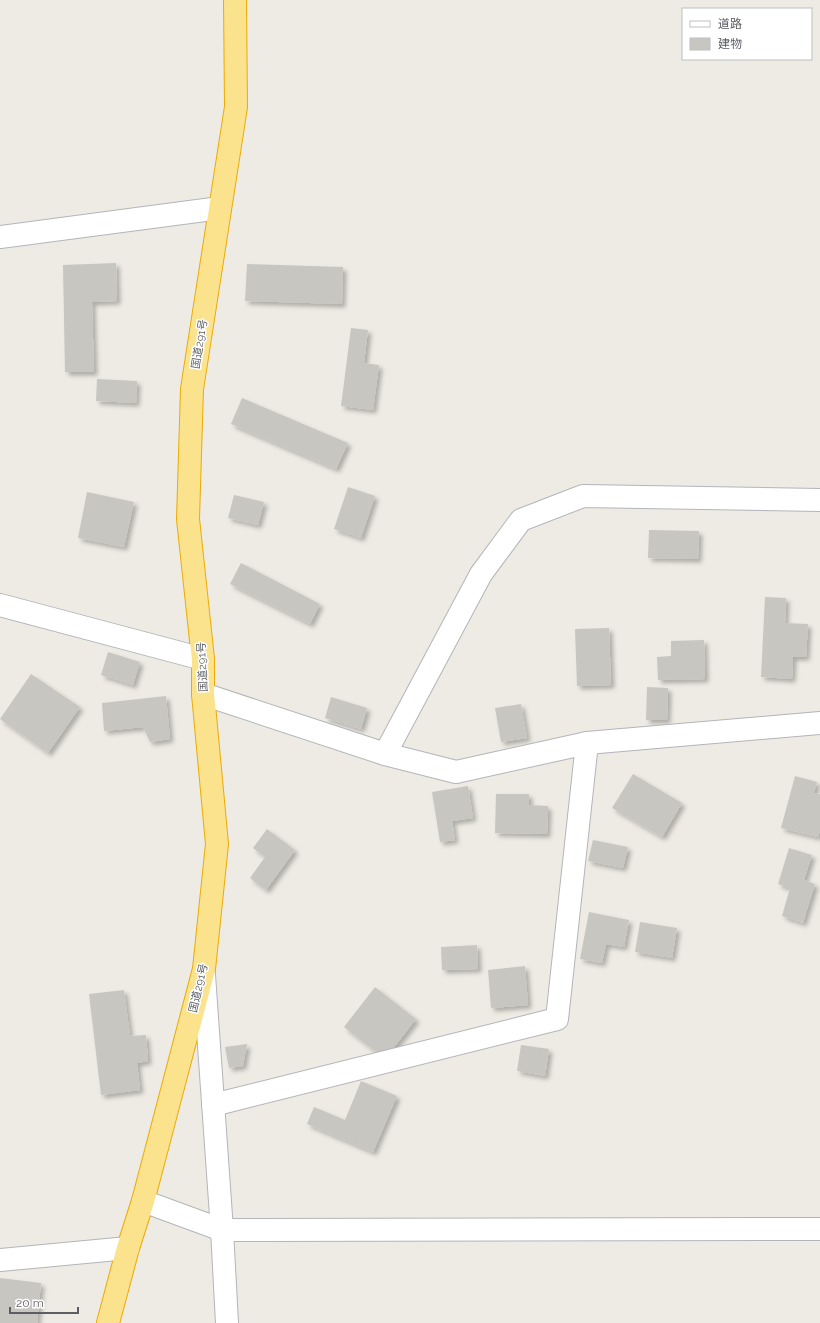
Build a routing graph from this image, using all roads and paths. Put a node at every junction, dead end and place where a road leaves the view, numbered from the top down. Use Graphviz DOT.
graph roads {
  1 [pos="235,0"];
  2 [pos="220,208"];
  3 [pos="0,237"];
  4 [pos="820,500"];
  5 [pos="0,605"];
  6 [pos="203,659"];
  7 [pos="203,694"];
  8 [pos="820,723"];
  9 [pos="587,743"];
  10 [pos="385,754"];
  11 [pos="204,968"];
  12 [pos="213,1105"];
  13 [pos="143,1201"];
  14 [pos="820,1229"];
  15 [pos="222,1230"];
  16 [pos="128,1248"];
  17 [pos="0,1260"];
  18 [pos="108,1323"];
  19 [pos="227,1323"];
  1 -- 2 [label="highway, 国道291号"];
  2 -- 3 [label="street"];
  2 -- 6 [label="highway, 国道291号"];
  4 -- 10 [label="street"];
  5 -- 6 [label="street"];
  6 -- 7 [label="highway, 国道291号"];
  7 -- 10 [label="street"];
  7 -- 11 [label="highway, 国道291号"];
  8 -- 9 [label="street"];
  9 -- 10 [label="street"];
  9 -- 12 [label="street"];
  11 -- 12 [label="street"];
  11 -- 13 [label="highway, 国道291号"];
  12 -- 15 [label="street"];
  13 -- 15 [label="street"];
  13 -- 16 [label="highway, 国道291号"];
  14 -- 15 [label="street"];
  15 -- 19 [label="street"];
  16 -- 17 [label="street"];
  16 -- 18 [label="highway, 国道291号"];
}
